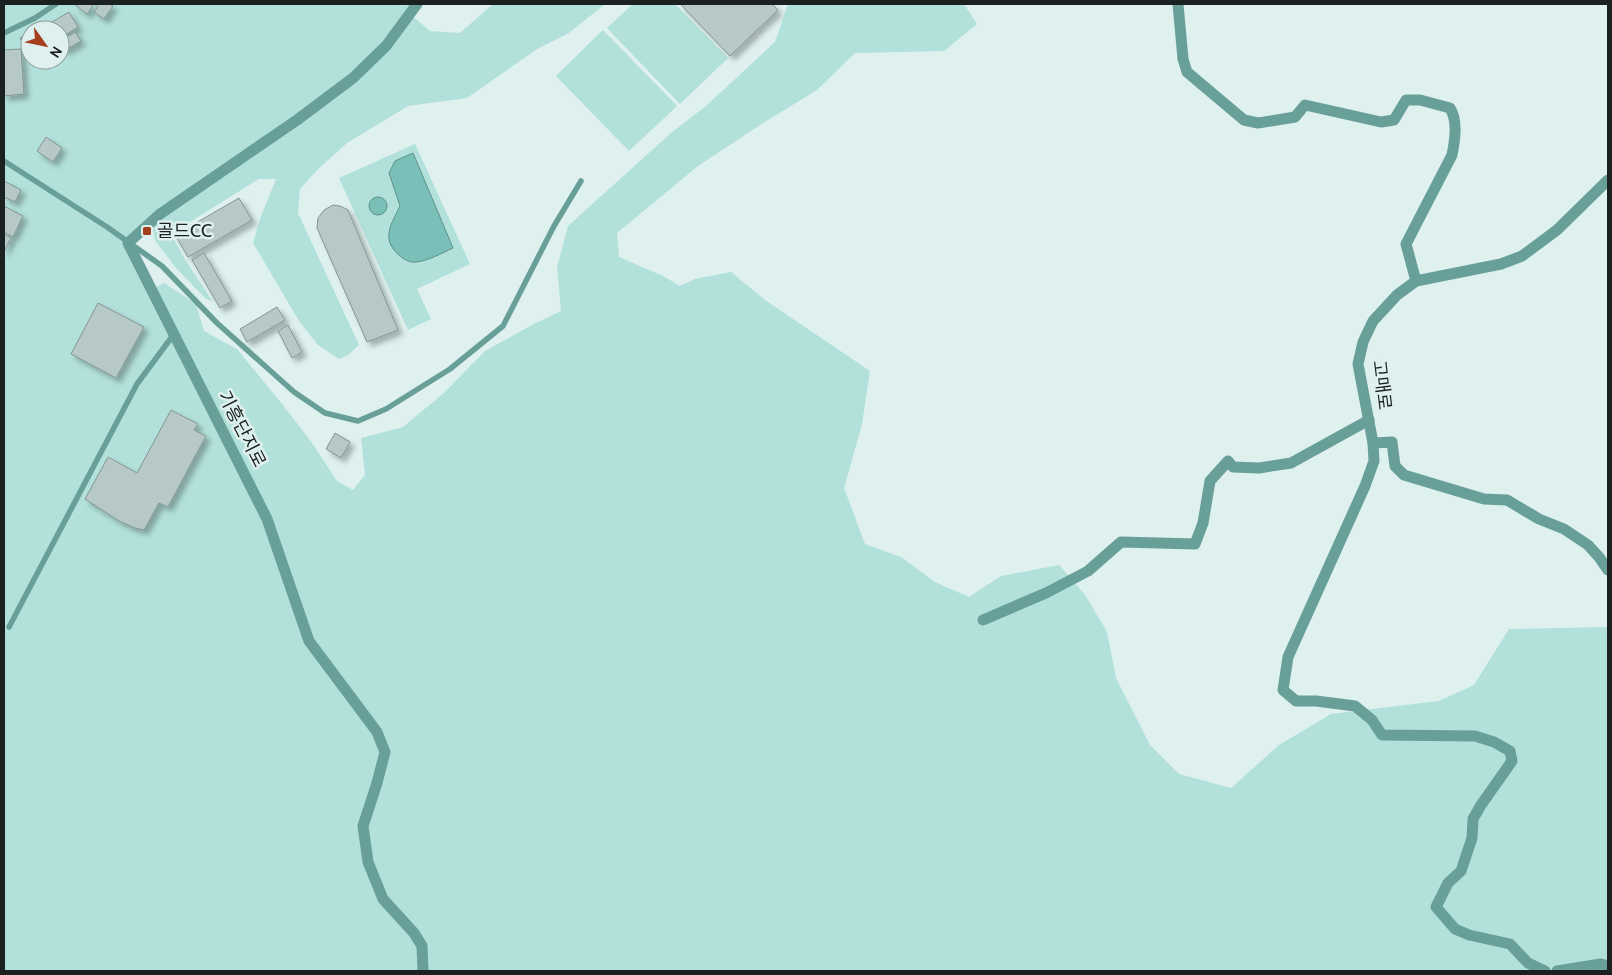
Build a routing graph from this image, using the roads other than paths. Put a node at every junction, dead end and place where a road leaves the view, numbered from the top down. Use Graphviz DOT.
graph roads {
  1 [pos="56,4"];
  2 [pos="417,4"];
  3 [pos="1178,4"];
  4 [pos="4,33"];
  5 [pos="4,161"];
  6 [pos="1608,180"];
  7 [pos="581,181"];
  8 [pos="128,243"];
  9 [pos="1416,281"];
  10 [pos="174,334"];
  11 [pos="1369,420"];
  12 [pos="1373,443"];
  13 [pos="1608,570"];
  14 [pos="982,620"];
  15 [pos="9,627"];
  16 [pos="1608,966"];
  17 [pos="422,971"];
  18 [pos="1545,971"];
  19 [pos="1557,971"];
  1 -- 4 [label="lane"];
  2 -- 8 [label="street"];
  3 -- 9 [label="street"];
  5 -- 8 [label="lane"];
  6 -- 9 [label="street, 고매로"];
  7 -- 8 [label="lane"];
  8 -- 10 [label="street, 기흥단지로"];
  9 -- 11 [label="street, 고매로"];
  10 -- 15 [label="lane"];
  10 -- 17 [label="street, 기흥단지로"];
  11 -- 12 [label="street, 고매로"];
  11 -- 14 [label="street"];
  12 -- 13 [label="street"];
  12 -- 18 [label="street, 고매로"];
  16 -- 19 [label="street"];
}
